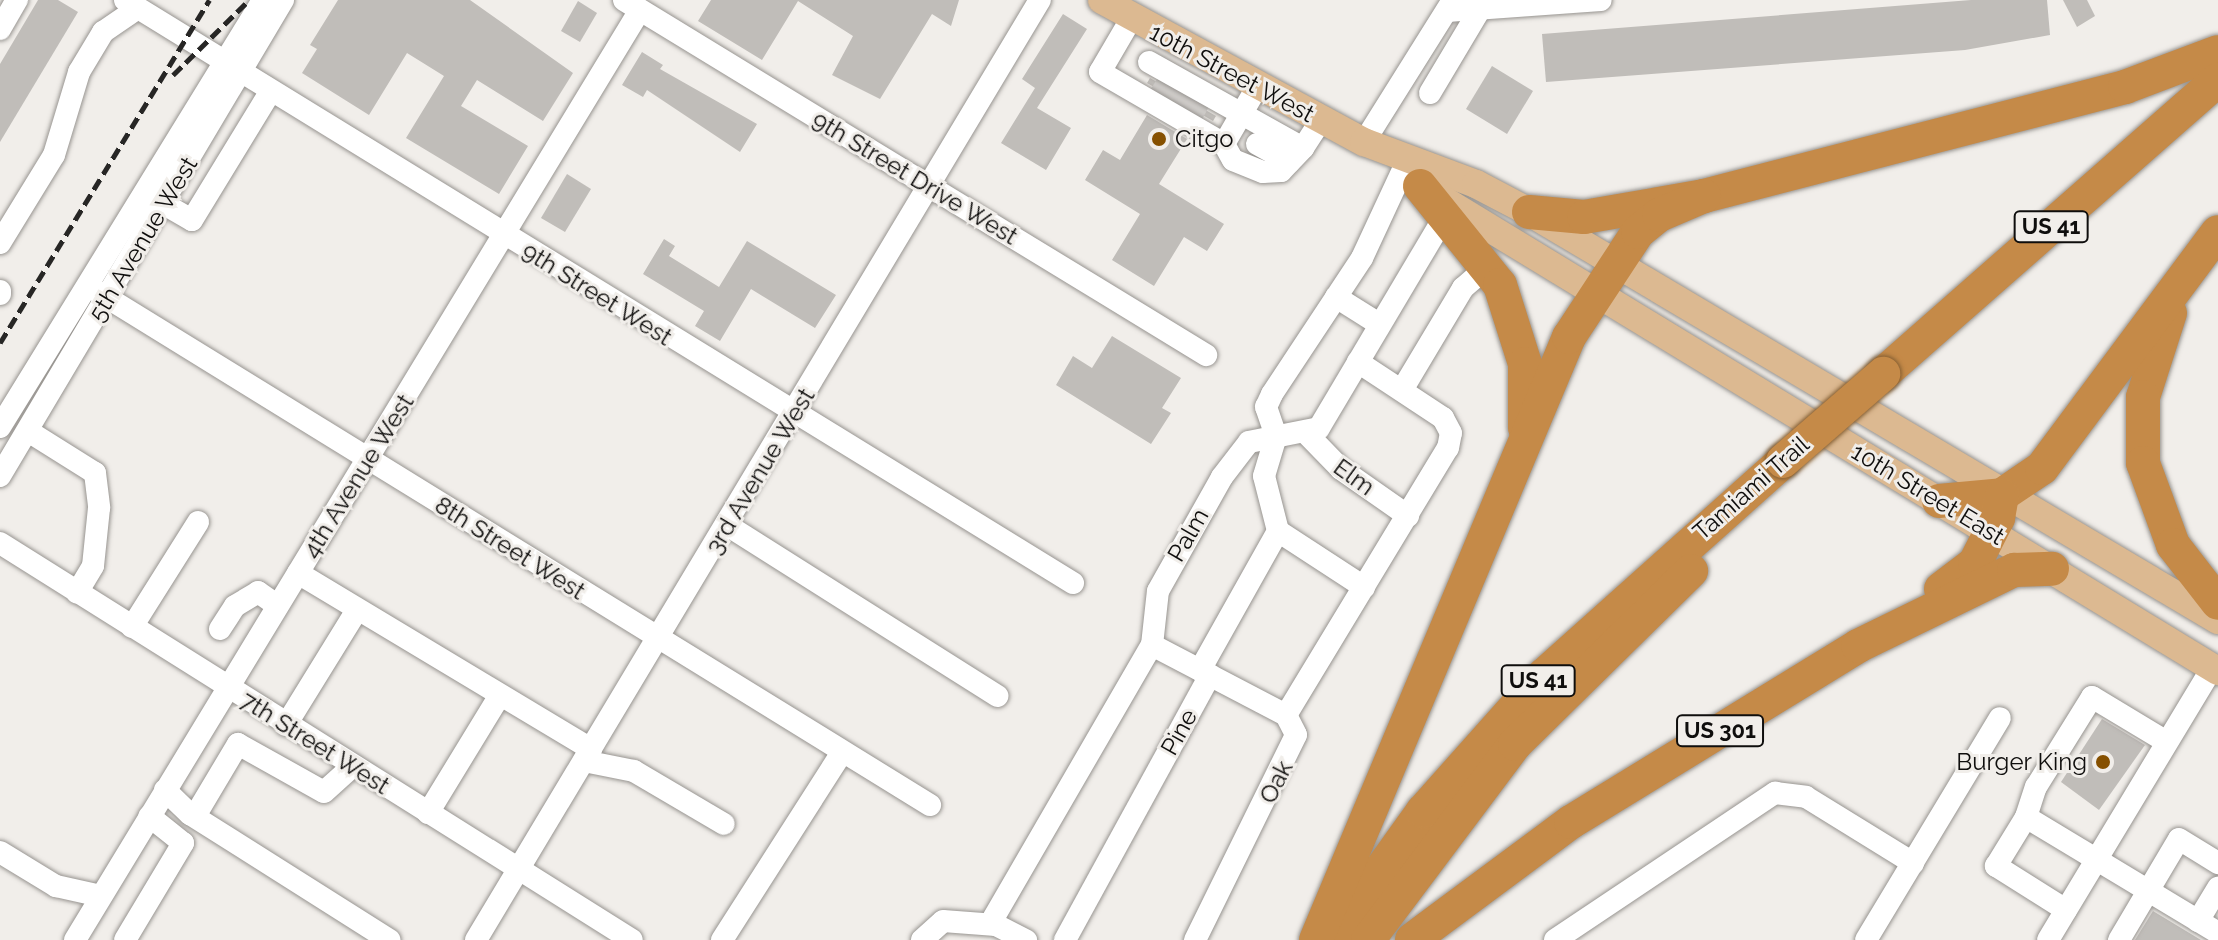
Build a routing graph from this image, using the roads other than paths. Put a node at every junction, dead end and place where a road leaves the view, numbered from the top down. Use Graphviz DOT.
graph roads {
  1 [pos="17,0"];
  2 [pos="263,0"];
  3 [pos="283,0"];
  4 [pos="1040,0"];
  5 [pos="1102,0"];
  6 [pos="1601,0"];
  7 [pos="631,3"];
  8 [pos="131,4"];
  9 [pos="1450,6"];
  10 [pos="1480,9"];
  11 [pos="1131,19"];
  12 [pos="0,29"];
  13 [pos="1156,50"];
  14 [pos="2218,52"];
  15 [pos="232,67"];
  16 [pos="2218,80"];
  17 [pos="1257,87"];
  18 [pos="1132,91"];
  19 [pos="270,92"];
  20 [pos="1430,93"];
  21 [pos="1180,98"];
  22 [pos="2218,111"];
  23 [pos="1321,120"];
  24 [pos="1240,134"];
  25 [pos="1364,142"];
  26 [pos="1296,155"];
  27 [pos="1411,179"];
  28 [pos="931,188"];
  29 [pos="1704,196"];
  30 [pos="164,204"];
  31 [pos="1448,209"];
  32 [pos="1529,212"];
  33 [pos="2215,236"];
  34 [pos="504,237"];
  35 [pos="0,243"];
  36 [pos="1488,266"];
  37 [pos="1607,280"];
  38 [pos="99,293"];
  39 [pos="1336,297"];
  40 [pos="1379,324"];
  41 [pos="1206,355"];
  42 [pos="1358,362"];
  43 [pos="1893,380"];
  44 [pos="1402,390"];
  45 [pos="793,414"];
  46 [pos="0,427"];
  47 [pos="28,431"];
  48 [pos="1306,433"];
  49 [pos="1276,436"];
  50 [pos="1524,458"];
  51 [pos="368,460"];
  52 [pos="1793,467"];
  53 [pos="0,476"];
  54 [pos="2002,495"];
  55 [pos="1939,501"];
  56 [pos="1408,516"];
  57 [pos="198,522"];
  58 [pos="727,525"];
  59 [pos="1278,531"];
  60 [pos="1992,532"];
  61 [pos="0,543"];
  62 [pos="2052,569"];
  63 [pos="298,573"];
  64 [pos="1073,583"];
  65 [pos="1364,587"];
  66 [pos="77,593"];
  67 [pos="2218,603"];
  68 [pos="278,606"];
  69 [pos="357,610"];
  70 [pos="2218,620"];
  71 [pos="132,627"];
  72 [pos="220,629"];
  73 [pos="657,640"];
  74 [pos="1152,645"];
  75 [pos="1858,646"];
  76 [pos="2215,669"];
  77 [pos="1205,672"];
  78 [pos="227,688"];
  79 [pos="500,695"];
  80 [pos="997,696"];
  81 [pos="1286,715"];
  82 [pos="2000,718"];
  83 [pos="206,723"];
  84 [pos="286,725"];
  85 [pos="2167,742"];
  86 [pos="238,744"];
  87 [pos="842,752"];
  88 [pos="588,755"];
  89 [pos="353,766"];
  90 [pos="165,790"];
  91 [pos="930,805"];
  92 [pos="428,813"];
  93 [pos="149,816"];
  94 [pos="195,816"];
  95 [pos="2026,817"];
  96 [pos="724,824"];
  97 [pos="0,852"];
  98 [pos="2096,859"];
  99 [pos="1913,863"];
  100 [pos="2218,863"];
  101 [pos="518,870"];
  102 [pos="2218,888"];
  103 [pos="2149,891"];
  104 [pos="101,896"];
  105 [pos="2066,910"];
  106 [pos="2198,921"];
  107 [pos="990,924"];
  108 [pos="364,932"];
  109 [pos="2218,933"];
  110 [pos="75,940"];
  111 [pos="125,940"];
  112 [pos="389,940"];
  113 [pos="476,940"];
  114 [pos="632,940"];
  115 [pos="722,940"];
  116 [pos="922,940"];
  117 [pos="1026,940"];
  118 [pos="1065,940"];
  119 [pos="1195,940"];
  120 [pos="1316,940"];
  121 [pos="1331,940"];
  122 [pos="1368,940"];
  123 [pos="1412,940"];
  124 [pos="1555,940"];
  125 [pos="1866,940"];
  126 [pos="2048,940"];
  127 [pos="2119,940"];
  1 -- 12 [label="street"];
  2 -- 15 [label="street, 5th Avenue West"];
  3 -- 15 [label="street, 5th Avenue West"];
  4 -- 28 [label="street, 3rd Avenue West"];
  5 -- 11 [label="main road, 10th Street West"];
  6 -- 10 [label="street"];
  7 -- 28 [label="street, 9th Street Drive West"];
  7 -- 34 [label="street, 4th Avenue West"];
  8 -- 15 [label="street, 9th Street West"];
  8 -- 35 [label="street"];
  9 -- 10 [label="street"];
  9 -- 25 [label="street"];
  10 -- 20 [label="street"];
  11 -- 13 [label="main road, 10th Street West"];
  11 -- 18 [label="street"];
  13 -- 17 [label="main road, 10th Street West"];
  13 -- 18 [label="street"];
  13 -- 21 [label="street"];
  14 -- 29 [label="highway"];
  15 -- 19 [label="street, 9th Street West"];
  15 -- 30 [label="street, 5th Avenue West"];
  15 -- 38 [label="street, 5th Avenue West"];
  16 -- 43 [label="highway, Tamiami Trail / US 41"];
  17 -- 23 [label="main road, 10th Street West"];
  17 -- 24 [label="street"];
  18 -- 21 [label="street"];
  19 -- 30 [label="street"];
  19 -- 34 [label="street, 9th Street West"];
  21 -- 24 [label="street"];
  21 -- 24 [label="street"];
  22 -- 43 [label="highway, Tamiami Trail / US 41"];
  23 -- 25 [label="main road, 10th Street West"];
  23 -- 26 [label="street"];
  24 -- 26 [label="street"];
  24 -- 26 [label="street"];
  24 -- 26 [label="street"];
  25 -- 27 [label="main road, 10th Street West"];
  25 -- 32 [label="main road, 10th Street West"];
  27 -- 31 [label="highway"];
  27 -- 39 [label="street"];
  28 -- 41 [label="street, 9th Street Drive West"];
  28 -- 45 [label="street, 3rd Avenue West"];
  29 -- 32 [label="highway"];
  29 -- 37 [label="highway"];
  30 -- 38 [label="street, 5th Avenue West"];
  31 -- 36 [label="highway"];
  31 -- 37 [label="main road"];
  31 -- 40 [label="street"];
  32 -- 37 [label="main road, 10th Street West"];
  33 -- 54 [label="highway"];
  33 -- 67 [label="highway"];
  34 -- 45 [label="street, 9th Street West"];
  34 -- 51 [label="street, 4th Avenue West"];
  36 -- 44 [label="street"];
  36 -- 50 [label="highway"];
  37 -- 50 [label="highway"];
  37 -- 54 [label="main road, 10th Street East"];
  37 -- 55 [label="main road, 10th Street East"];
  38 -- 46 [label="street, 5th Avenue West"];
  38 -- 47 [label="street, 5th Avenue West"];
  38 -- 51 [label="street, 8th Street West"];
  39 -- 40 [label="street"];
  39 -- 49 [label="street"];
  40 -- 42 [label="street"];
  42 -- 44 [label="street"];
  42 -- 48 [label="street"];
  43 -- 52 [label="highway, Tamiami Trail / US 41, bridge"];
  44 -- 56 [label="street"];
  45 -- 58 [label="street, 3rd Avenue West"];
  45 -- 64 [label="street, 9th Street West"];
  47 -- 53 [label="street, 5th Avenue West"];
  47 -- 66 [label="street"];
  48 -- 49 [label="street, Palm"];
  48 -- 56 [label="street, Elm"];
  49 -- 59 [label="street"];
  49 -- 74 [label="street, Palm"];
  50 -- 120 [label="highway"];
  51 -- 63 [label="street, 4th Avenue West"];
  51 -- 73 [label="street, 8th Street West"];
  52 -- 121 [label="highway, Tamiami Trail / US 41"];
  52 -- 122 [label="highway, Tamiami Trail / US 41"];
  54 -- 55 [label="highway"];
  54 -- 60 [label="highway"];
  54 -- 70 [label="main road, 10th Street East"];
  55 -- 60 [label="main road, 10th Street East"];
  56 -- 65 [label="street"];
  57 -- 71 [label="street"];
  58 -- 73 [label="street, 3rd Avenue West"];
  58 -- 80 [label="street"];
  59 -- 65 [label="street"];
  59 -- 77 [label="street, Pine"];
  60 -- 62 [label="main road, 10th Street East"];
  60 -- 75 [label="highway"];
  61 -- 66 [label="street, 7th Street West"];
  62 -- 75 [label="highway, US 301"];
  62 -- 76 [label="main road, 10th Street East"];
  63 -- 68 [label="street, 4th Avenue West"];
  63 -- 69 [label="street"];
  65 -- 81 [label="street"];
  66 -- 71 [label="street, 7th Street West"];
  68 -- 72 [label="street"];
  68 -- 78 [label="street, 4th Avenue West"];
  69 -- 79 [label="street"];
  69 -- 84 [label="street"];
  71 -- 78 [label="street, 7th Street West"];
  73 -- 87 [label="street, 8th Street West"];
  73 -- 88 [label="street, 3rd Avenue West"];
  74 -- 77 [label="street"];
  74 -- 107 [label="street, Palm"];
  75 -- 123 [label="highway, US 301"];
  76 -- 85 [label="street"];
  77 -- 81 [label="street"];
  77 -- 118 [label="street, Pine"];
  78 -- 83 [label="street, 4th Avenue West"];
  78 -- 84 [label="street, 7th Street West"];
  79 -- 88 [label="street"];
  79 -- 92 [label="street"];
  81 -- 119 [label="street, Oak"];
  82 -- 99 [label="street"];
  83 -- 86 [label="street"];
  83 -- 90 [label="street, 4th Avenue West"];
  84 -- 89 [label="street, 7th Street West"];
  85 -- 95 [label="street"];
  85 -- 98 [label="street"];
  86 -- 89 [label="street"];
  86 -- 94 [label="street"];
  87 -- 91 [label="street, 8th Street West"];
  87 -- 115 [label="street"];
  88 -- 96 [label="street"];
  88 -- 101 [label="street, 3rd Avenue West"];
  89 -- 92 [label="street, 7th Street West"];
  90 -- 93 [label="street, 4th Avenue West"];
  90 -- 94 [label="street"];
  92 -- 101 [label="street, 7th Street West"];
  93 -- 104 [label="street, 4th Avenue West"];
  93 -- 111 [label="street"];
  94 -- 108 [label="street"];
  95 -- 98 [label="street"];
  95 -- 105 [label="street"];
  97 -- 104 [label="street"];
  98 -- 103 [label="street"];
  98 -- 105 [label="street"];
  99 -- 124 [label="street"];
  99 -- 125 [label="street"];
  100 -- 103 [label="street"];
  101 -- 113 [label="street, 3rd Avenue West"];
  101 -- 114 [label="street, 7th Street West"];
  102 -- 106 [label="street"];
  103 -- 106 [label="street"];
  103 -- 127 [label="street"];
  104 -- 110 [label="street, 4th Avenue West"];
  105 -- 126 [label="street"];
  106 -- 109 [label="street"];
  107 -- 116 [label="street"];
  107 -- 117 [label="street"];
  108 -- 112 [label="street"];
}
